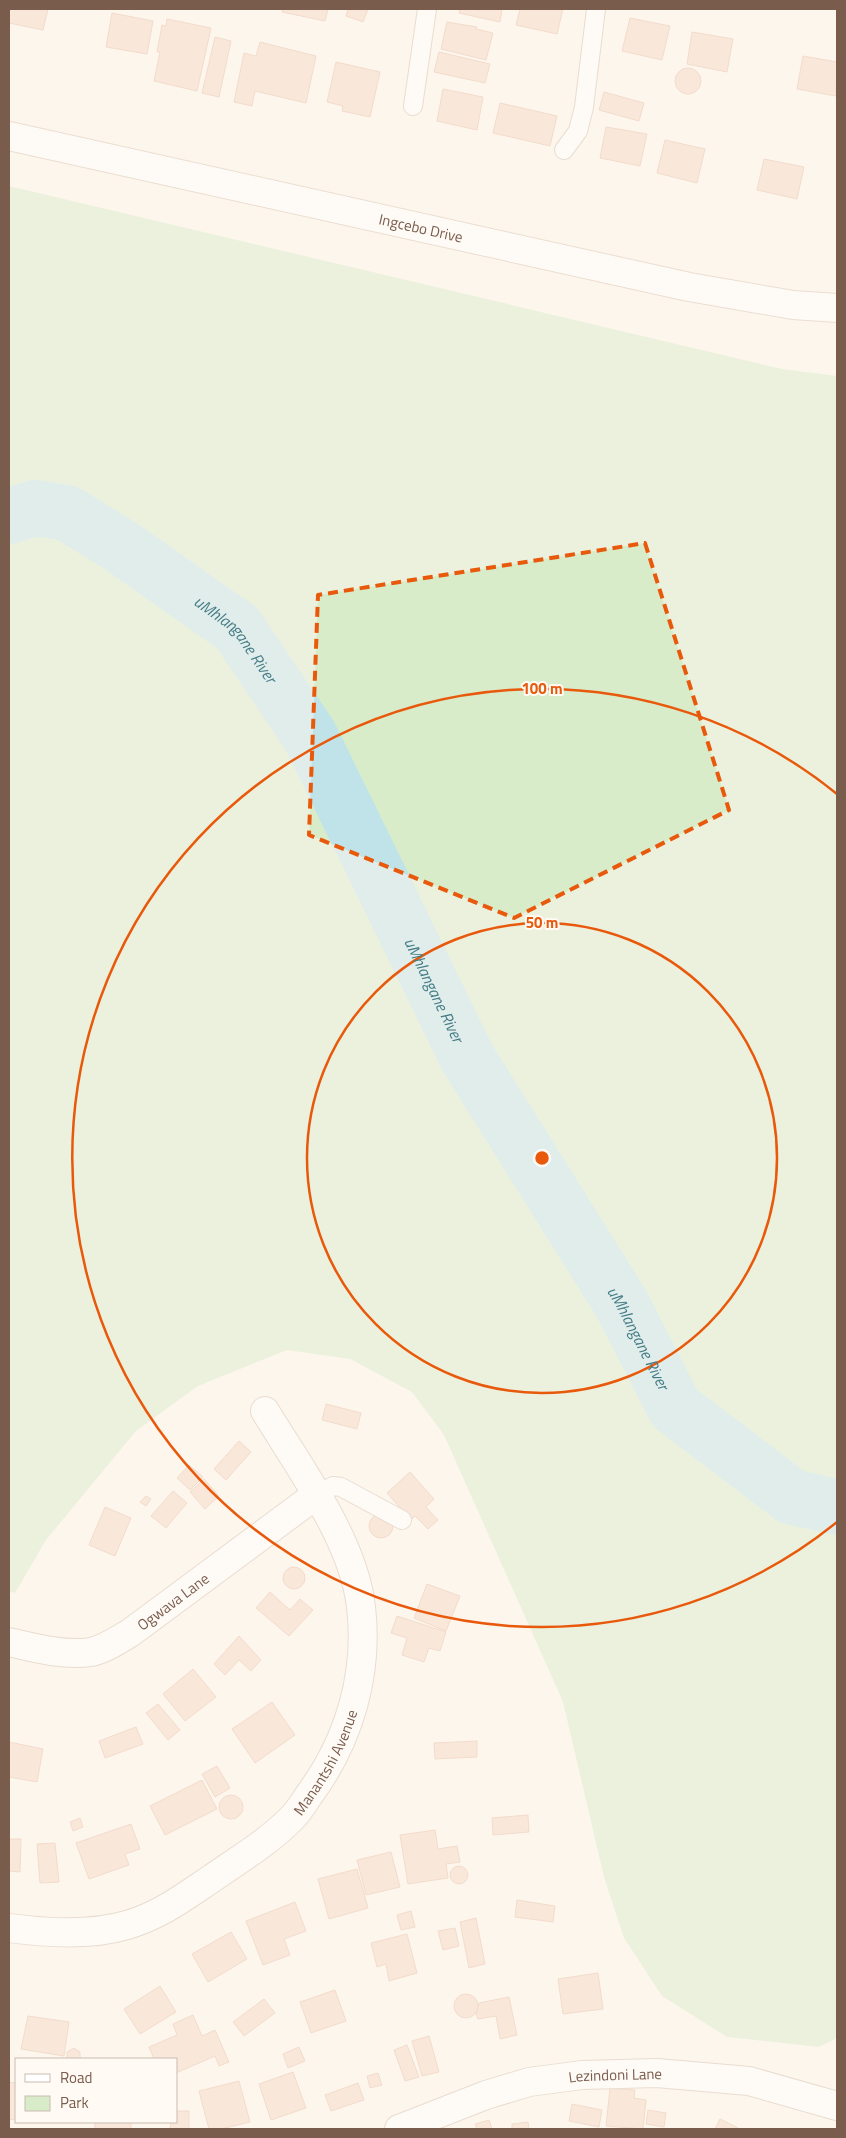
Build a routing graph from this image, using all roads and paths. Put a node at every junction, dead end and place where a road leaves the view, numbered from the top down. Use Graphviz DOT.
graph roads {
  1 [pos="427,9"];
  2 [pos="596,9"];
  3 [pos="413,106"];
  4 [pos="9,136"];
  5 [pos="564,150"];
  6 [pos="837,308"];
  7 [pos="265,1412"];
  8 [pos="316,1495"];
  9 [pos="402,1520"];
  10 [pos="9,1642"];
  11 [pos="9,1928"];
  12 [pos="837,2106"];
  13 [pos="405,2128"];
  1 -- 3 [label="lane"];
  2 -- 5 [label="lane"];
  4 -- 6 [label="street, Ingcebo Drive"];
  7 -- 8 [label="street, Manantshi Avenue"];
  8 -- 9 [label="lane"];
  8 -- 10 [label="street, Ogwava Lane"];
  8 -- 11 [label="street, Manantshi Avenue"];
  12 -- 13 [label="street, Lezindoni Lane"];
}
